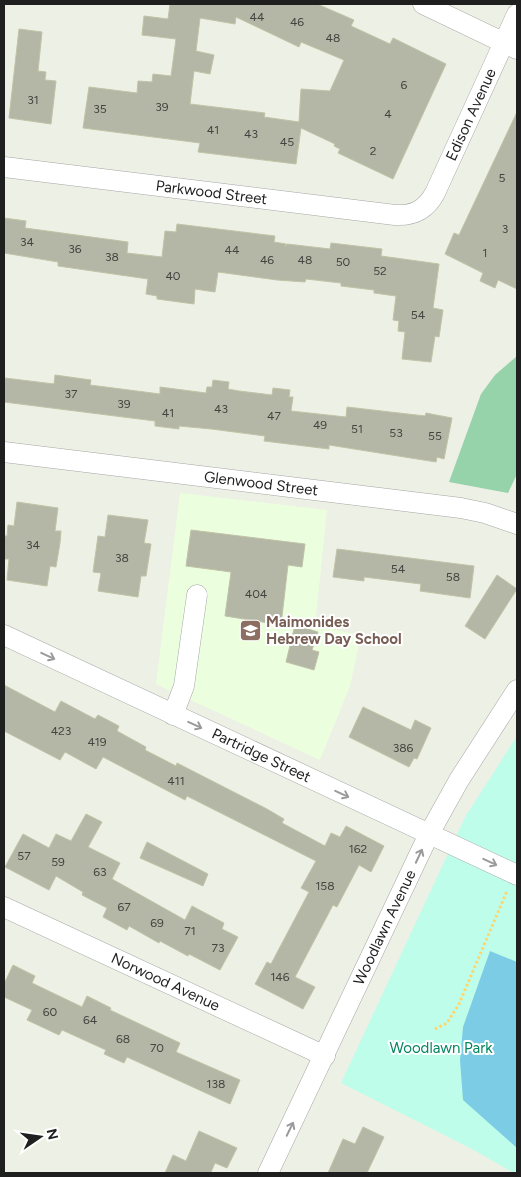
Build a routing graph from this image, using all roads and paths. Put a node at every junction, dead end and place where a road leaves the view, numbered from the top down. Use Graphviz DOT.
graph roads {
  1 [pos="423,4"];
  2 [pos="517,14"];
  3 [pos="510,46"];
  4 [pos="4,167"];
  5 [pos="418,211"];
  6 [pos="4,452"];
  7 [pos="517,524"];
  8 [pos="197,595"];
  9 [pos="4,635"];
  10 [pos="517,690"];
  11 [pos="173,715"];
  12 [pos="429,834"];
  13 [pos="516,875"];
  14 [pos="4,907"];
  15 [pos="435,1029"];
  16 [pos="325,1056"];
  17 [pos="268,1173"];
  1 -- 3 [label="street"];
  2 -- 3 [label="street, Edison Avenue"];
  3 -- 5 [label="street, Edison Avenue"];
  4 -- 5 [label="street, Parkwood Street"];
  6 -- 7 [label="street, Glenwood Street"];
  8 -- 11 [label="street"];
  9 -- 11 [label="street, Partridge Street, one-way"];
  10 -- 12 [label="street, Woodlawn Avenue"];
  11 -- 12 [label="street, Partridge Street, one-way"];
  12 -- 13 [label="street, Partridge Street, one-way"];
  16 -- 12 [label="street, Woodlawn Avenue, one-way"];
  13 -- 15 [label="path"];
  14 -- 16 [label="street, Norwood Avenue"];
  17 -- 16 [label="street, Woodlawn Avenue, one-way"];
}
